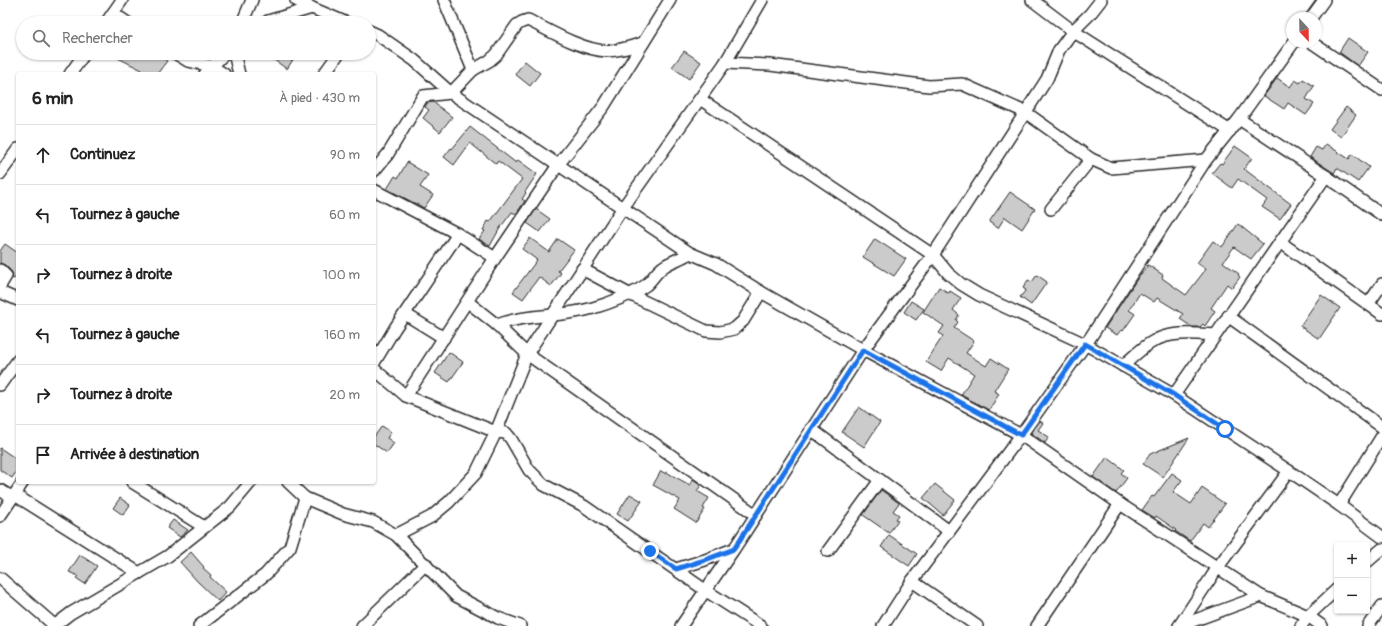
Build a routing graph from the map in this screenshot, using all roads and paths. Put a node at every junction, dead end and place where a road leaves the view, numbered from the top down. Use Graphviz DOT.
graph roads {
  1 [pos="122,0"];
  2 [pos="252,0"];
  3 [pos="296,0"];
  4 [pos="444,0"];
  5 [pos="670,0"];
  6 [pos="762,0"];
  7 [pos="1032,0"];
  8 [pos="1101,0"];
  9 [pos="1324,0"];
  10 [pos="312,8"];
  11 [pos="1315,12"];
  12 [pos="113,13"];
  13 [pos="111,16"];
  14 [pos="118,16"];
  15 [pos="245,16"];
  16 [pos="285,16"];
  17 [pos="331,16"];
  18 [pos="1073,31"];
  19 [pos="376,34"];
  20 [pos="643,43"];
  21 [pos="1290,48"];
  22 [pos="1320,48"];
  23 [pos="80,60"];
  24 [pos="186,60"];
  25 [pos="218,60"];
  26 [pos="236,60"];
  27 [pos="334,60"];
  28 [pos="725,63"];
  29 [pos="208,70"];
  30 [pos="473,70"];
  31 [pos="71,72"];
  32 [pos="239,72"];
  33 [pos="325,72"];
  34 [pos="1382,90"];
  35 [pos="451,93"];
  36 [pos="700,100"];
  37 [pos="1024,112"];
  38 [pos="1239,119"];
  39 [pos="1230,131"];
  40 [pos="16,155"];
  41 [pos="1091,159"];
  42 [pos="1206,160"];
  43 [pos="558,165"];
  44 [pos="376,169"];
  45 [pos="1,171"];
  46 [pos="1326,176"];
  47 [pos="376,191"];
  48 [pos="622,209"];
  49 [pos="1051,209"];
  50 [pos="1382,216"];
  51 [pos="458,234"];
  52 [pos="1280,242"];
  53 [pos="690,253"];
  54 [pos="933,255"];
  55 [pos="495,258"];
  56 [pos="582,269"];
  57 [pos="0,270"];
  58 [pos="1382,284"];
  59 [pos="0,286"];
  60 [pos="0,292"];
  61 [pos="761,292"];
  62 [pos="629,294"];
  63 [pos="16,299"];
  64 [pos="468,302"];
  65 [pos="1368,303"];
  66 [pos="405,314"];
  67 [pos="552,314"];
  68 [pos="1382,314"];
  69 [pos="1228,316"];
  70 [pos="497,325"];
  71 [pos="1215,335"];
  72 [pos="444,338"];
  73 [pos="1085,344"];
  74 [pos="863,350"];
  75 [pos="527,354"];
  76 [pos="376,360"];
  77 [pos="16,363"];
  78 [pos="1123,366"];
  79 [pos="376,371"];
  80 [pos="0,385"];
  81 [pos="1174,395"];
  82 [pos="406,396"];
  83 [pos="1382,426"];
  84 [pos="812,429"];
  85 [pos="496,432"];
  86 [pos="1021,435"];
  87 [pos="1382,436"];
  88 [pos="1289,471"];
  89 [pos="880,480"];
  90 [pos="23,484"];
  91 [pos="135,484"];
  92 [pos="249,484"];
  93 [pos="290,484"];
  94 [pos="0,490"];
  95 [pos="14,496"];
  96 [pos="305,498"];
  97 [pos="1120,504"];
  98 [pos="1339,505"];
  99 [pos="756,515"];
  100 [pos="0,516"];
  101 [pos="204,527"];
  102 [pos="949,531"];
  103 [pos="396,535"];
  104 [pos="1382,537"];
  105 [pos="734,549"];
  106 [pos="1382,549"];
  107 [pos="828,551"];
  108 [pos="1370,559"];
  109 [pos="426,564"];
  110 [pos="1218,567"];
  111 [pos="676,569"];
  112 [pos="139,573"];
  113 [pos="0,578"];
  114 [pos="912,581"];
  115 [pos="705,590"];
  116 [pos="1334,593"];
  117 [pos="1261,596"];
  118 [pos="1382,606"];
  119 [pos="1308,616"];
  120 [pos="367,624"];
  121 [pos="53,626"];
  122 [pos="199,626"];
  123 [pos="520,626"];
  124 [pos="681,626"];
  125 [pos="761,626"];
  126 [pos="883,626"];
  127 [pos="977,626"];
  128 [pos="1037,626"];
  129 [pos="1179,626"];
  130 [pos="1301,626"];
  131 [pos="1322,626"];
  132 [pos="1368,626"];
  1 -- 12 [label="street"];
  2 -- 15 [label="street"];
  3 -- 10 [label="street"];
  4 -- 30 [label="street"];
  5 -- 20 [label="street"];
  6 -- 28 [label="street"];
  7 -- 18 [label="street"];
  8 -- 18 [label="street"];
  9 -- 11 [label="street"];
  10 -- 16 [label="street"];
  10 -- 17 [label="street"];
  12 -- 13 [label="street"];
  12 -- 14 [label="street"];
  18 -- 37 [label="street"];
  18 -- 39 [label="street"];
  19 -- 35 [label="street"];
  20 -- 30 [label="street"];
  20 -- 43 [label="street"];
  21 -- 38 [label="street"];
  22 -- 34 [label="street"];
  23 -- 31 [label="street"];
  24 -- 29 [label="street"];
  25 -- 29 [label="street"];
  26 -- 32 [label="street"];
  27 -- 33 [label="street"];
  28 -- 36 [label="street"];
  28 -- 37 [label="street"];
  30 -- 35 [label="street"];
  35 -- 43 [label="street"];
  35 -- 44 [label="street"];
  36 -- 48 [label="street"];
  36 -- 54 [label="street"];
  37 -- 41 [label="street"];
  37 -- 54 [label="street"];
  38 -- 39 [label="street"];
  38 -- 46 [label="street"];
  39 -- 42 [label="street"];
  40 -- 45 [label="street"];
  41 -- 42 [label="street"];
  41 -- 49 [label="street"];
  42 -- 73 [label="street"];
  43 -- 48 [label="street"];
  43 -- 55 [label="street"];
  46 -- 50 [label="street"];
  46 -- 52 [label="street"];
  47 -- 51 [label="street"];
  48 -- 53 [label="street"];
  48 -- 56 [label="street"];
  51 -- 55 [label="street"];
  51 -- 66 [label="street"];
  52 -- 65 [label="street"];
  52 -- 69 [label="street"];
  53 -- 61 [label="street"];
  53 -- 62 [label="street"];
  54 -- 73 [label="street"];
  54 -- 74 [label="street"];
  55 -- 64 [label="street"];
  56 -- 62 [label="street"];
  56 -- 67 [label="street"];
  57 -- 59 [label="street"];
  58 -- 65 [label="street"];
  60 -- 63 [label="street"];
  61 -- 62 [label="street"];
  61 -- 74 [label="street"];
  62 -- 67 [label="street"];
  64 -- 70 [label="street"];
  64 -- 72 [label="street"];
  65 -- 68 [label="street"];
  66 -- 72 [label="street"];
  66 -- 76 [label="street"];
  67 -- 70 [label="street"];
  67 -- 75 [label="street"];
  69 -- 71 [label="street"];
  69 -- 83 [label="street"];
  70 -- 75 [label="street"];
  71 -- 78 [label="street"];
  71 -- 81 [label="street"];
  72 -- 82 [label="street"];
  73 -- 78 [label="street"];
  73 -- 86 [label="street"];
  74 -- 84 [label="street"];
  74 -- 86 [label="street"];
  75 -- 85 [label="street"];
  75 -- 99 [label="street"];
  77 -- 80 [label="street"];
  78 -- 81 [label="street"];
  79 -- 82 [label="street"];
  81 -- 88 [label="street"];
  82 -- 85 [label="street"];
  84 -- 89 [label="street"];
  84 -- 99 [label="street"];
  85 -- 103 [label="street"];
  85 -- 111 [label="street"];
  86 -- 97 [label="street"];
  86 -- 102 [label="street"];
  87 -- 98 [label="street"];
  88 -- 98 [label="street"];
  88 -- 110 [label="street"];
  89 -- 102 [label="street"];
  89 -- 107 [label="street"];
  90 -- 95 [label="street"];
  91 -- 101 [label="street"];
  92 -- 101 [label="street"];
  93 -- 96 [label="street"];
  94 -- 95 [label="street"];
  95 -- 100 [label="street"];
  95 -- 112 [label="street"];
  96 -- 103 [label="street"];
  96 -- 122 [label="street"];
  97 -- 110 [label="street"];
  97 -- 128 [label="street"];
  98 -- 104 [label="street"];
  99 -- 105 [label="street"];
  101 -- 112 [label="street"];
  102 -- 114 [label="street"];
  103 -- 109 [label="street"];
  105 -- 111 [label="street"];
  105 -- 115 [label="street"];
  106 -- 108 [label="street"];
  109 -- 120 [label="street"];
  109 -- 123 [label="street"];
  110 -- 117 [label="street"];
  110 -- 129 [label="street"];
  111 -- 115 [label="street"];
  112 -- 121 [label="street"];
  113 -- 121 [label="street"];
  114 -- 126 [label="street"];
  114 -- 127 [label="street"];
  115 -- 124 [label="street"];
  115 -- 125 [label="street"];
  116 -- 119 [label="street"];
  117 -- 119 [label="street"];
  117 -- 129 [label="street"];
  118 -- 132 [label="street"];
  119 -- 130 [label="street"];
  119 -- 131 [label="street"];
}
